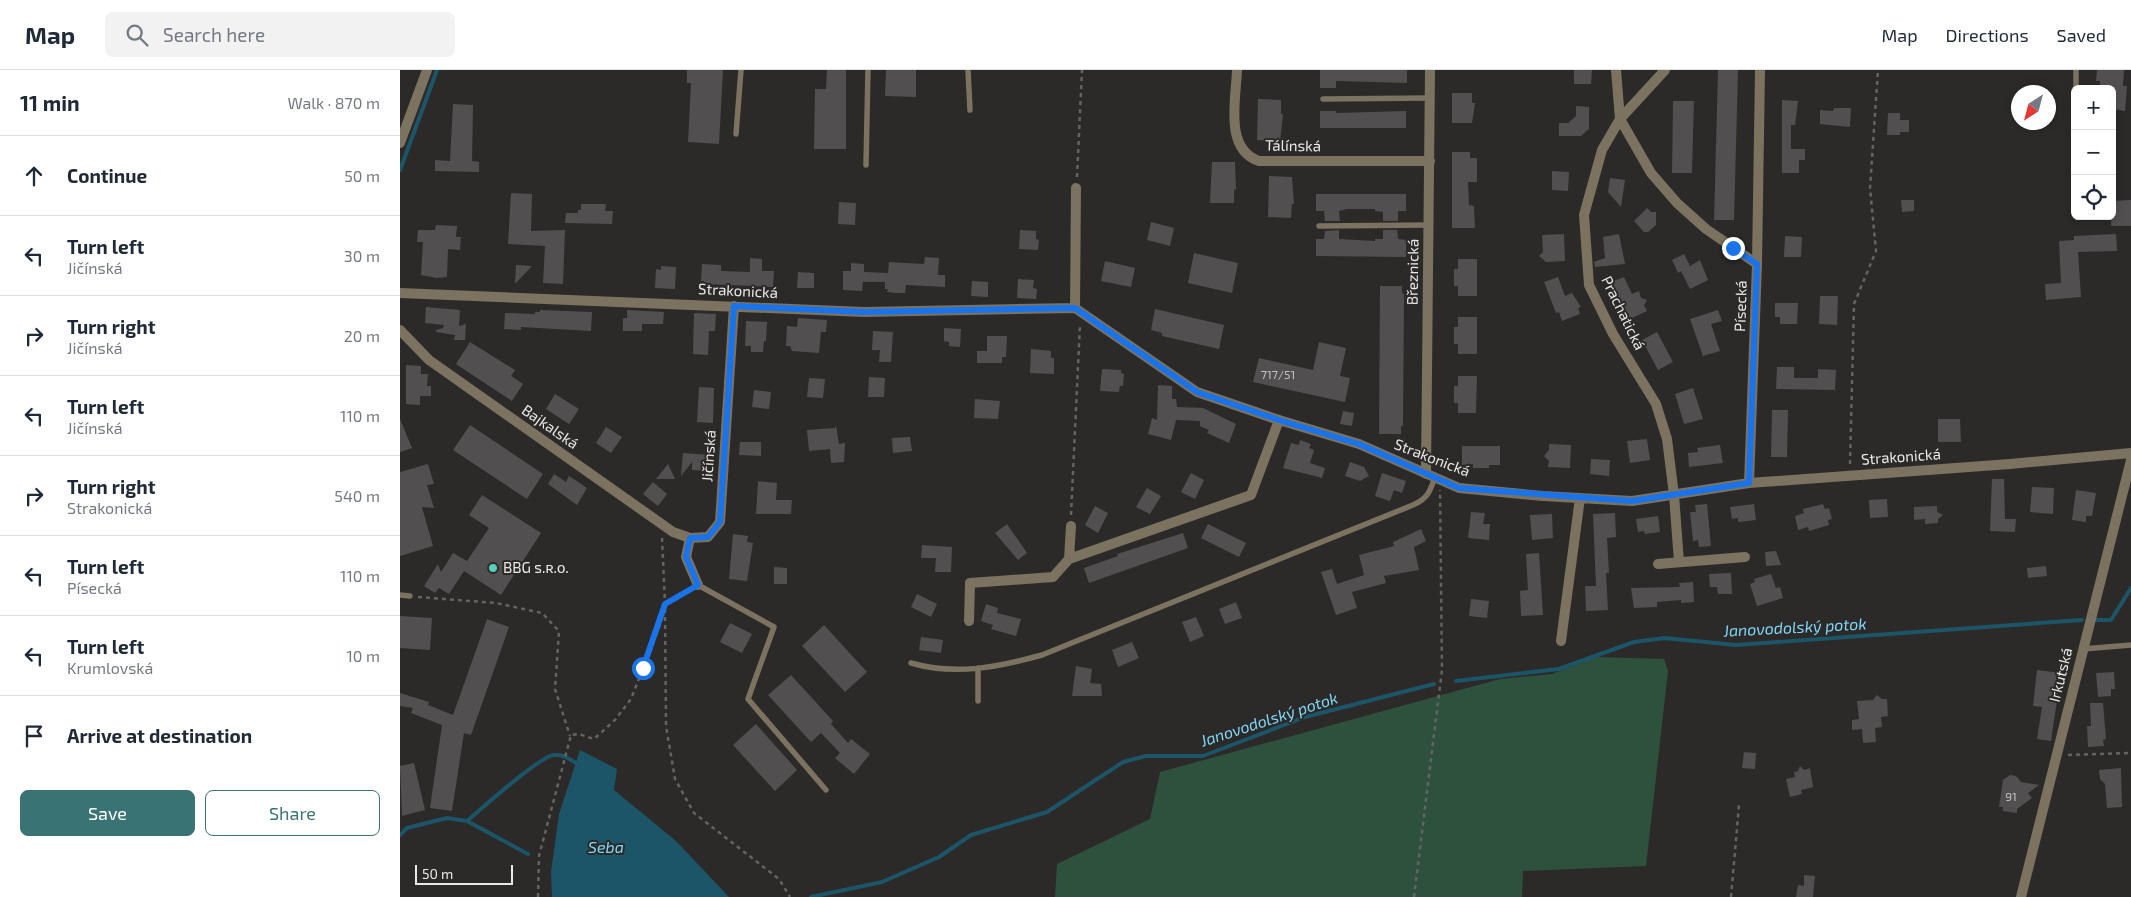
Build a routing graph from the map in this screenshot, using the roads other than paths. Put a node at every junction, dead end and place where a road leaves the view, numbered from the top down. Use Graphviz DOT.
graph roads {
  1 [pos="427,70"];
  2 [pos="741,70"];
  3 [pos="868,70"];
  4 [pos="968,70"];
  5 [pos="1237,70"];
  6 [pos="1430,70"];
  7 [pos="1616,70"];
  8 [pos="1665,70"];
  9 [pos="1760,70"];
  10 [pos="2076,70"];
  11 [pos="2076,85"];
  12 [pos="1430,98"];
  13 [pos="1323,99"];
  14 [pos="970,110"];
  15 [pos="1620,119"];
  16 [pos="736,134"];
  17 [pos="400,143"];
  18 [pos="1430,161"];
  19 [pos="866,165"];
  20 [pos="1076,188"];
  21 [pos="1429,225"];
  22 [pos="1320,226"];
  23 [pos="1757,264"];
  24 [pos="400,292"];
  25 [pos="734,306"];
  26 [pos="1075,308"];
  27 [pos="400,330"];
  28 [pos="1279,420"];
  29 [pos="2131,453"];
  30 [pos="2131,460"];
  31 [pos="1434,477"];
  32 [pos="1749,483"];
  33 [pos="1674,494"];
  34 [pos="1580,498"];
  35 [pos="1071,526"];
  36 [pos="690,538"];
  37 [pos="1745,557"];
  38 [pos="1069,559"];
  39 [pos="1679,562"];
  40 [pos="1658,564"];
  41 [pos="698,585"];
  42 [pos="400,595"];
  43 [pos="410,596"];
  44 [pos="969,621"];
  45 [pos="1561,641"];
  46 [pos="2131,645"];
  47 [pos="2083,649"];
  48 [pos="911,663"];
  49 [pos="978,668"];
  50 [pos="978,701"];
  51 [pos="826,790"];
  52 [pos="2021,897"];
  1 -- 17 [label="street"];
  2 -- 16 [label="lane"];
  3 -- 19 [label="lane"];
  4 -- 14 [label="lane"];
  5 -- 18 [label="street, Tálínská"];
  6 -- 12 [label="street, Březnická"];
  7 -- 15 [label="street"];
  8 -- 15 [label="street, Prachatická"];
  9 -- 23 [label="street, Písecká"];
  10 -- 11 [label="lane"];
  12 -- 13 [label="lane"];
  12 -- 18 [label="street, Březnická"];
  15 -- 23 [label="street"];
  15 -- 33 [label="street, Prachatická"];
  18 -- 21 [label="street, Březnická"];
  20 -- 26 [label="street"];
  21 -- 22 [label="lane"];
  21 -- 31 [label="street, Březnická"];
  23 -- 32 [label="street, Písecká"];
  24 -- 25 [label="street, Strakonická"];
  25 -- 26 [label="street, Strakonická"];
  25 -- 36 [label="street, Jičínská"];
  26 -- 28 [label="street, Strakonická"];
  27 -- 36 [label="street, Bajkalská"];
  28 -- 31 [label="street, Strakonická"];
  28 -- 38 [label="street"];
  29 -- 32 [label="street, Strakonická"];
  30 -- 47 [label="street, Irkutská"];
  31 -- 34 [label="street, Strakonická"];
  31 -- 49 [label="lane"];
  32 -- 33 [label="street, Strakonická"];
  33 -- 34 [label="street, Strakonická"];
  33 -- 39 [label="street"];
  34 -- 45 [label="street"];
  35 -- 38 [label="street"];
  36 -- 41 [label="street"];
  37 -- 39 [label="street"];
  38 -- 44 [label="street"];
  39 -- 40 [label="street"];
  41 -- 51 [label="lane"];
  42 -- 43 [label="lane"];
  46 -- 47 [label="lane"];
  47 -- 52 [label="street, Irkutská"];
  48 -- 49 [label="lane"];
  49 -- 50 [label="lane"];
}
